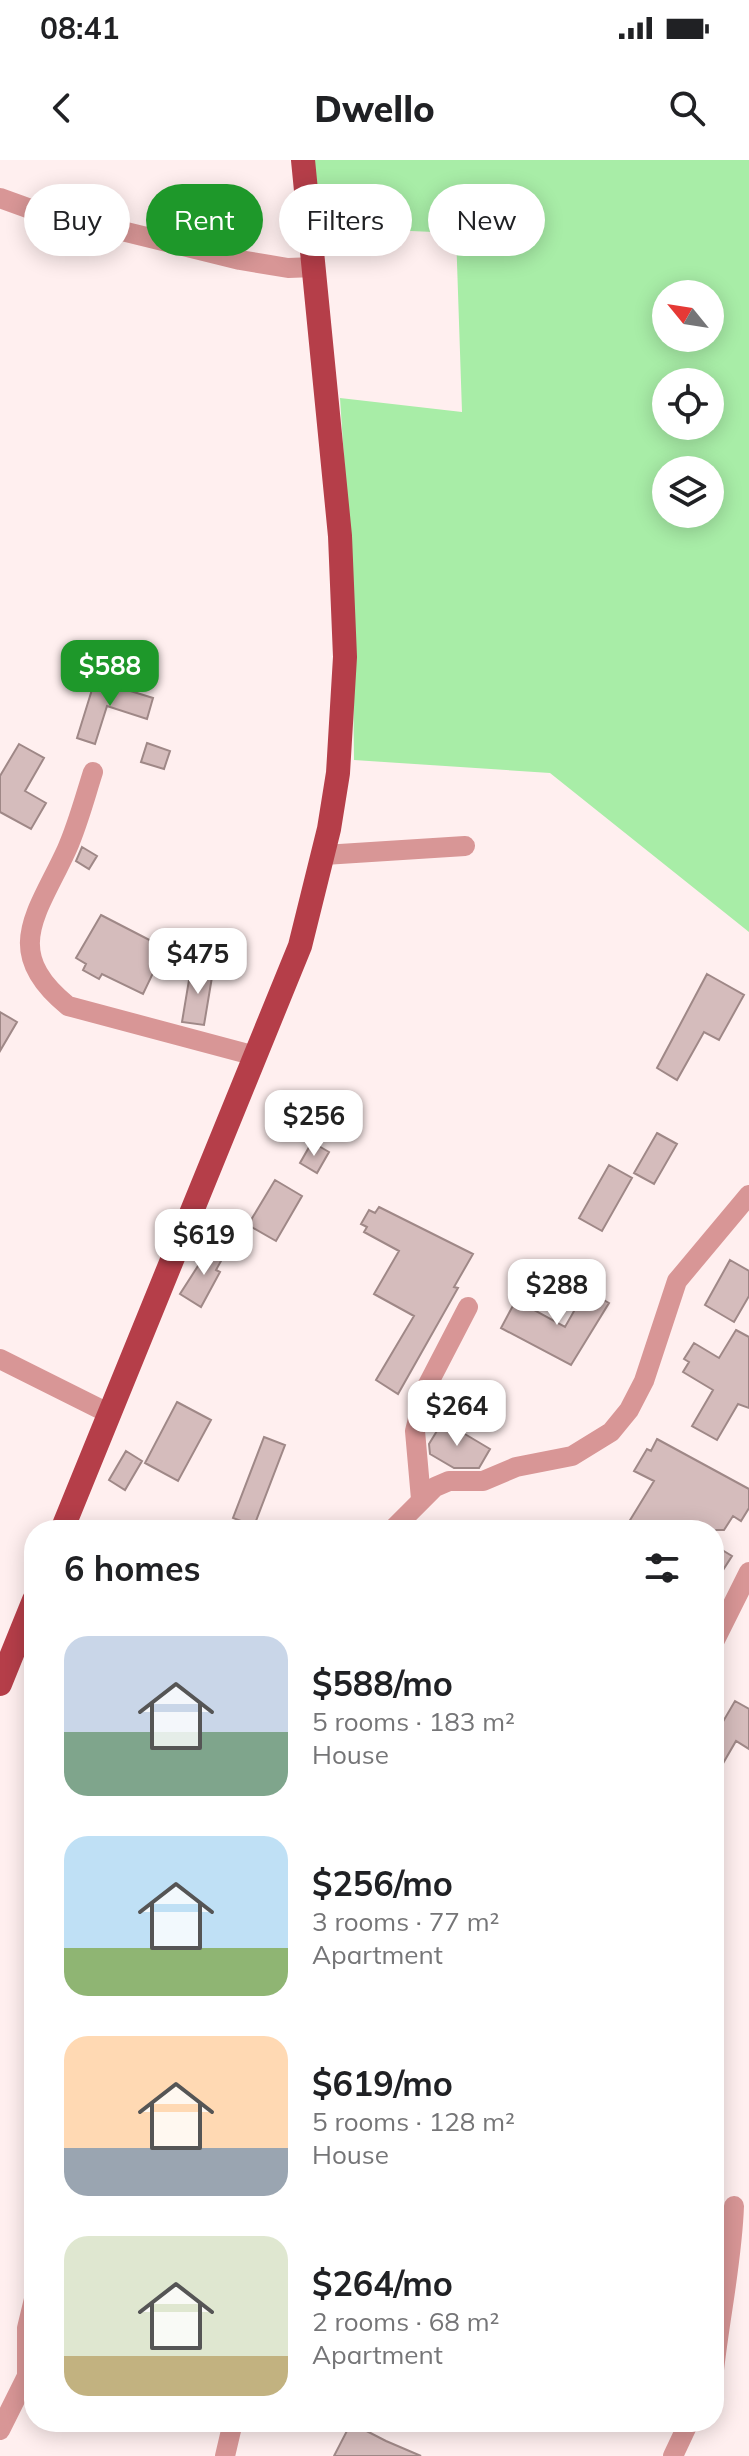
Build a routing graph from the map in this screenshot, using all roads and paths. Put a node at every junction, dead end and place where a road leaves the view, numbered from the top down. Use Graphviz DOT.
graph roads {
  1 [pos="303,160"];
  2 [pos="0,198"];
  3 [pos="315,267"];
  4 [pos="93,772"];
  5 [pos="465,846"];
  6 [pos="324,855"];
  7 [pos="256,1056"];
  8 [pos="749,1195"];
  9 [pos="468,1307"];
  10 [pos="0,1359"];
  11 [pos="108,1413"];
  12 [pos="421,1499"];
  13 [pos="66,1520"];
  14 [pos="401,1520"];
  15 [pos="749,1572"];
  16 [pos="24,1622"];
  17 [pos="724,1622"];
  18 [pos="2,1672"];
  19 [pos="734,2206"];
  20 [pos="724,2295"];
  21 [pos="24,2382"];
  22 [pos="0,2430"];
  23 [pos="231,2432"];
  24 [pos="684,2432"];
  25 [pos="225,2456"];
  26 [pos="673,2456"];
  1 -- 3 [label="main road"];
  2 -- 3 [label="street"];
  3 -- 6 [label="main road"];
  4 -- 7 [label="street"];
  5 -- 6 [label="street"];
  6 -- 7 [label="main road"];
  7 -- 11 [label="main road"];
  8 -- 12 [label="street"];
  9 -- 12 [label="street"];
  10 -- 11 [label="street"];
  11 -- 13 [label="main road"];
  12 -- 14 [label="street"];
  15 -- 17 [label="street"];
  16 -- 18 [label="main road"];
  19 -- 20 [label="street"];
  21 -- 22 [label="street"];
  23 -- 25 [label="street"];
  24 -- 26 [label="street"];
}
